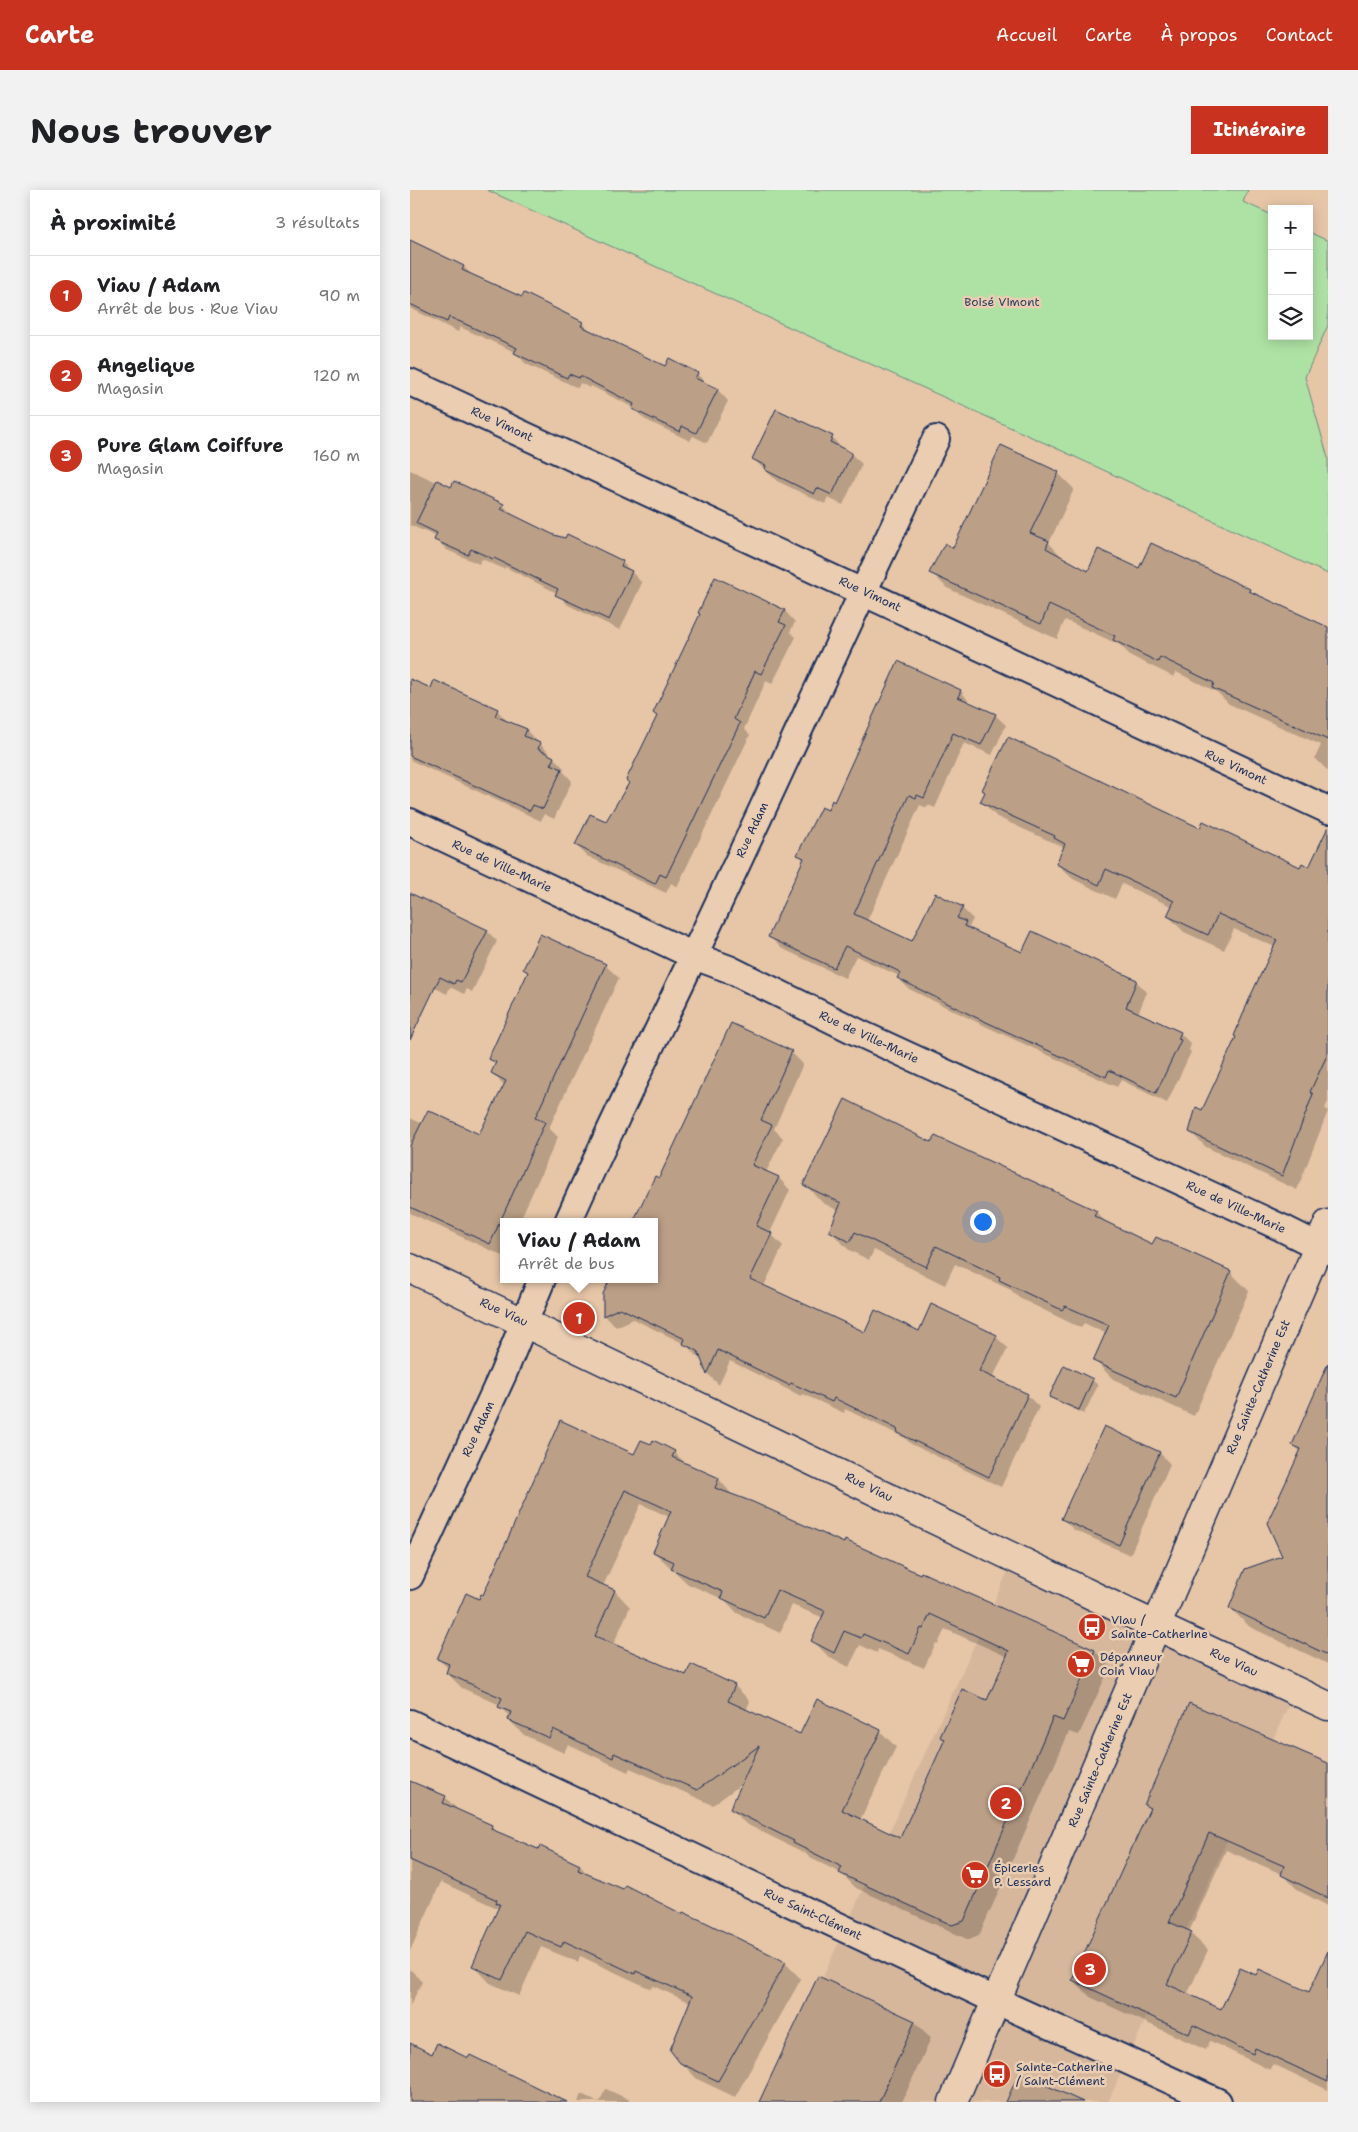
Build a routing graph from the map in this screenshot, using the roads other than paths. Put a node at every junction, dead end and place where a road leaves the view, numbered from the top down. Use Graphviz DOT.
graph roads {
  1 [pos="410,382"];
  2 [pos="936,439"];
  3 [pos="862,591"];
  4 [pos="1328,810"];
  5 [pos="410,822"];
  6 [pos="694,956"];
  7 [pos="570,1218"];
  8 [pos="1325,1240"];
  9 [pos="410,1268"];
  10 [pos="540,1283"];
  11 [pos="525,1322"];
  12 [pos="410,1576"];
  13 [pos="1158,1626"];
  14 [pos="1328,1706"];
  15 [pos="410,1723"];
  16 [pos="997,2001"];
  17 [pos="953,2102"];
  18 [pos="1218,2102"];
  1 -- 3 [label="street, Rue Vimont"];
  2 -- 3 [label="street, Rue Adam"];
  3 -- 4 [label="street, Rue Vimont"];
  3 -- 6 [label="street, Rue Adam"];
  5 -- 6 [label="street, Rue de Ville-Marie"];
  6 -- 7 [label="street, Rue Adam"];
  6 -- 8 [label="street, Rue de Ville-Marie"];
  8 -- 13 [label="main road, Rue Sainte-Catherine Est"];
  9 -- 11 [label="main road, Rue Viau"];
  10 -- 11 [label="street, Rue Adam"];
  11 -- 12 [label="street, Rue Adam"];
  11 -- 13 [label="main road, Rue Viau"];
  13 -- 14 [label="main road, Rue Viau"];
  13 -- 16 [label="main road, Rue Sainte-Catherine Est"];
  15 -- 16 [label="street, Rue Saint-Clément"];
  16 -- 17 [label="main road, Rue Sainte-Catherine Est"];
  16 -- 18 [label="street, Rue Saint-Clément"];
}
